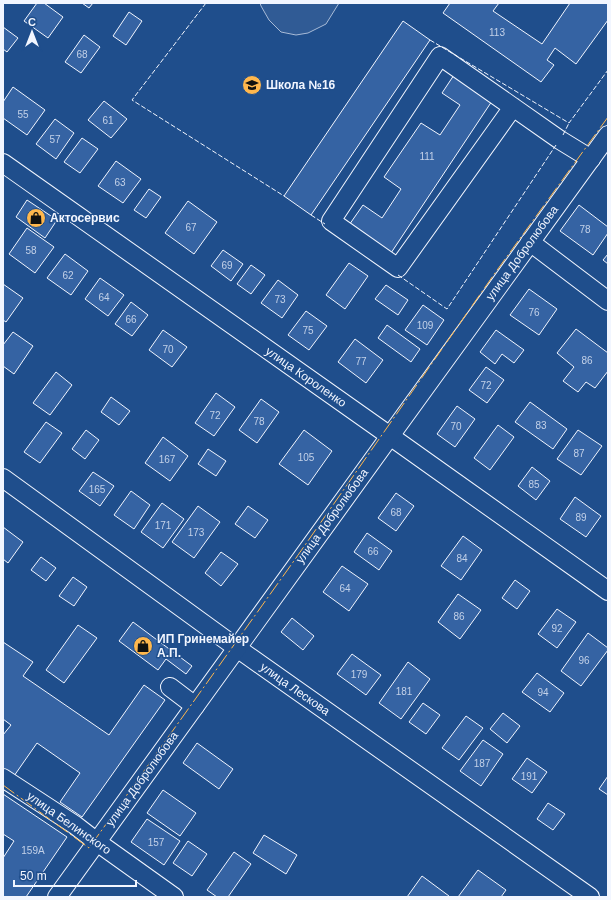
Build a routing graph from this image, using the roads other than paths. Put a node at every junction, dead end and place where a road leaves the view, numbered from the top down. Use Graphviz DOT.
graph roads {
  1 [pos="513,107"];
  2 [pos="608,135"];
  3 [pos="591,159"];
  4 [pos="3,163"];
  5 [pos="530,242"];
  6 [pos="608,301"];
  7 [pos="390,436"];
  8 [pos="3,478"];
  9 [pos="608,591"];
  10 [pos="236,648"];
  11 [pos="170,687"];
  12 [pos="195,706"];
  13 [pos="3,778"];
  14 [pos="97,842"];
  15 [pos="57,897"];
  16 [pos="174,897"];
  17 [pos="590,897"];
  1 -- 1 [label="street"];
  1 -- 3 [label="street"];
  2 -- 3 [label="street, улица Добролюбова"];
  3 -- 5 [label="street, улица Добролюбова"];
  4 -- 7 [label="street, улица Короленко"];
  5 -- 6 [label="street"];
  5 -- 7 [label="street, улица Добролюбова"];
  7 -- 9 [label="street, улица Короленко"];
  7 -- 10 [label="street, улица Добролюбова"];
  8 -- 10 [label="street, улица Лескова"];
  10 -- 12 [label="street, улица Добролюбова"];
  10 -- 17 [label="street, улица Лескова"];
  11 -- 12 [label="street"];
  12 -- 14 [label="street, улица Добролюбова"];
  13 -- 14 [label="street, улица Белинского"];
  14 -- 15 [label="street, улица Добролюбова"];
  14 -- 16 [label="street, улица Белинского"];
}
